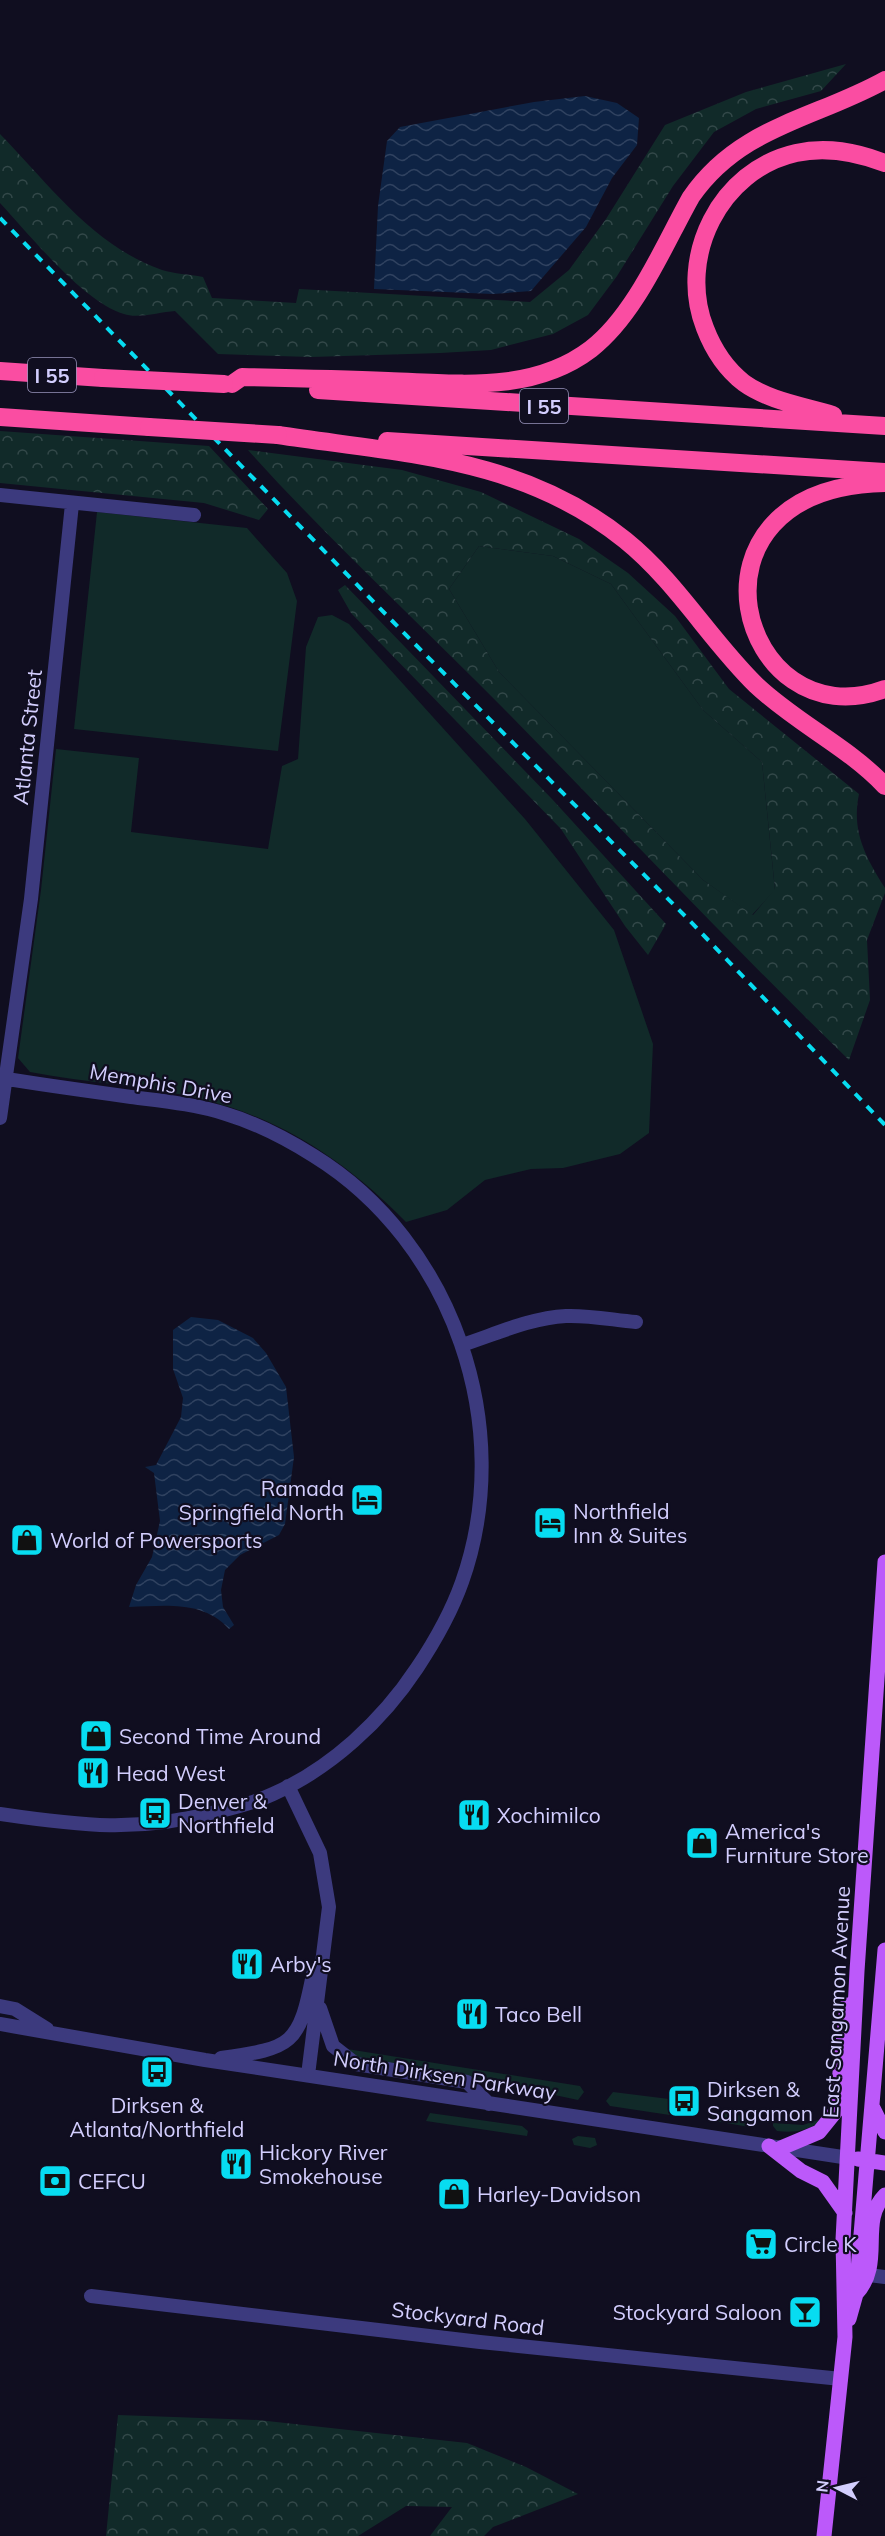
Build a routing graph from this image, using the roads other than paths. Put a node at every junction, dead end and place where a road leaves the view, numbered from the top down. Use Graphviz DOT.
graph roads {
  1 [pos="885,80"];
  2 [pos="885,163"];
  3 [pos="0,371"];
  4 [pos="228,384"];
  5 [pos="0,417"];
  6 [pos="864,425"];
  7 [pos="885,426"];
  8 [pos="278,435"];
  9 [pos="885,471"];
  10 [pos="885,483"];
  11 [pos="0,495"];
  12 [pos="72,504"];
  13 [pos="194,515"];
  14 [pos="885,689"];
  15 [pos="885,786"];
  16 [pos="3,1078"];
  17 [pos="0,1118"];
  18 [pos="636,1322"];
  19 [pos="462,1345"];
  20 [pos="885,1562"];
  21 [pos="288,1786"];
  22 [pos="0,1814"];
  23 [pos="325,1944"];
  24 [pos="885,1950"];
  25 [pos="856,1971"];
  26 [pos="318,2000"];
  27 [pos="0,2006"];
  28 [pos="0,2024"];
  29 [pos="51,2032"];
  30 [pos="205,2060"];
  31 [pos="308,2075"];
  32 [pos="489,2104"];
  33 [pos="872,2105"];
  34 [pos="885,2132"];
  35 [pos="775,2147"];
  36 [pos="849,2158"];
  37 [pos="867,2160"];
  38 [pos="885,2163"];
  39 [pos="885,2195"];
  40 [pos="845,2213"];
  41 [pos="869,2275"];
  42 [pos="885,2277"];
  43 [pos="856,2294"];
  44 [pos="92,2296"];
  45 [pos="844,2337"];
  46 [pos="841,2379"];
  47 [pos="824,2536"];
  1 -- 4 [label="highway"];
  2 -- 6 [label="highway"];
  3 -- 4 [label="highway, I 55, bridge"];
  4 -- 6 [label="highway, I 55"];
  5 -- 8 [label="highway, I 55, bridge"];
  6 -- 7 [label="highway, I 55"];
  8 -- 9 [label="highway, I 55"];
  8 -- 15 [label="highway"];
  10 -- 14 [label="highway"];
  11 -- 12 [label="street"];
  12 -- 13 [label="street"];
  12 -- 16 [label="street, Atlanta Street"];
  16 -- 17 [label="street, Atlanta Street"];
  16 -- 19 [label="street, Memphis Drive"];
  18 -- 19 [label="street"];
  19 -- 21 [label="street, Memphis Drive"];
  20 -- 25 [label="main road, East Sangamon Avenue"];
  21 -- 22 [label="street, Memphis Drive"];
  21 -- 23 [label="street"];
  23 -- 26 [label="street"];
  23 -- 30 [label="street"];
  24 -- 33 [label="main road, East Sangamon Avenue"];
  25 -- 35 [label="main road"];
  25 -- 36 [label="main road, East Sangamon Avenue"];
  26 -- 31 [label="street"];
  26 -- 32 [label="street"];
  27 -- 29 [label="street"];
  28 -- 29 [label="street, North Dirksen Parkway"];
  29 -- 30 [label="street, North Dirksen Parkway"];
  30 -- 31 [label="street, North Dirksen Parkway"];
  31 -- 32 [label="street, North Dirksen Parkway"];
  32 -- 35 [label="street, North Dirksen Parkway"];
  33 -- 34 [label="main road"];
  33 -- 37 [label="main road, East Sangamon Avenue"];
  35 -- 36 [label="street, North Dirksen Parkway"];
  35 -- 40 [label="main road"];
  36 -- 37 [label="main road, North Dirksen Parkway"];
  36 -- 40 [label="main road, East Sangamon Avenue"];
  37 -- 38 [label="main road, North Dirksen Parkway"];
  37 -- 43 [label="main road, East Sangamon Avenue"];
  39 -- 41 [label="main road"];
  40 -- 45 [label="main road, East Sangamon Avenue"];
  41 -- 42 [label="street"];
  41 -- 43 [label="main road"];
  43 -- 45 [label="main road, East Sangamon Avenue"];
  44 -- 46 [label="street, Stockyard Road"];
  45 -- 46 [label="main road, East Sangamon Avenue"];
  46 -- 47 [label="main road, East Sangamon Avenue"];
}
